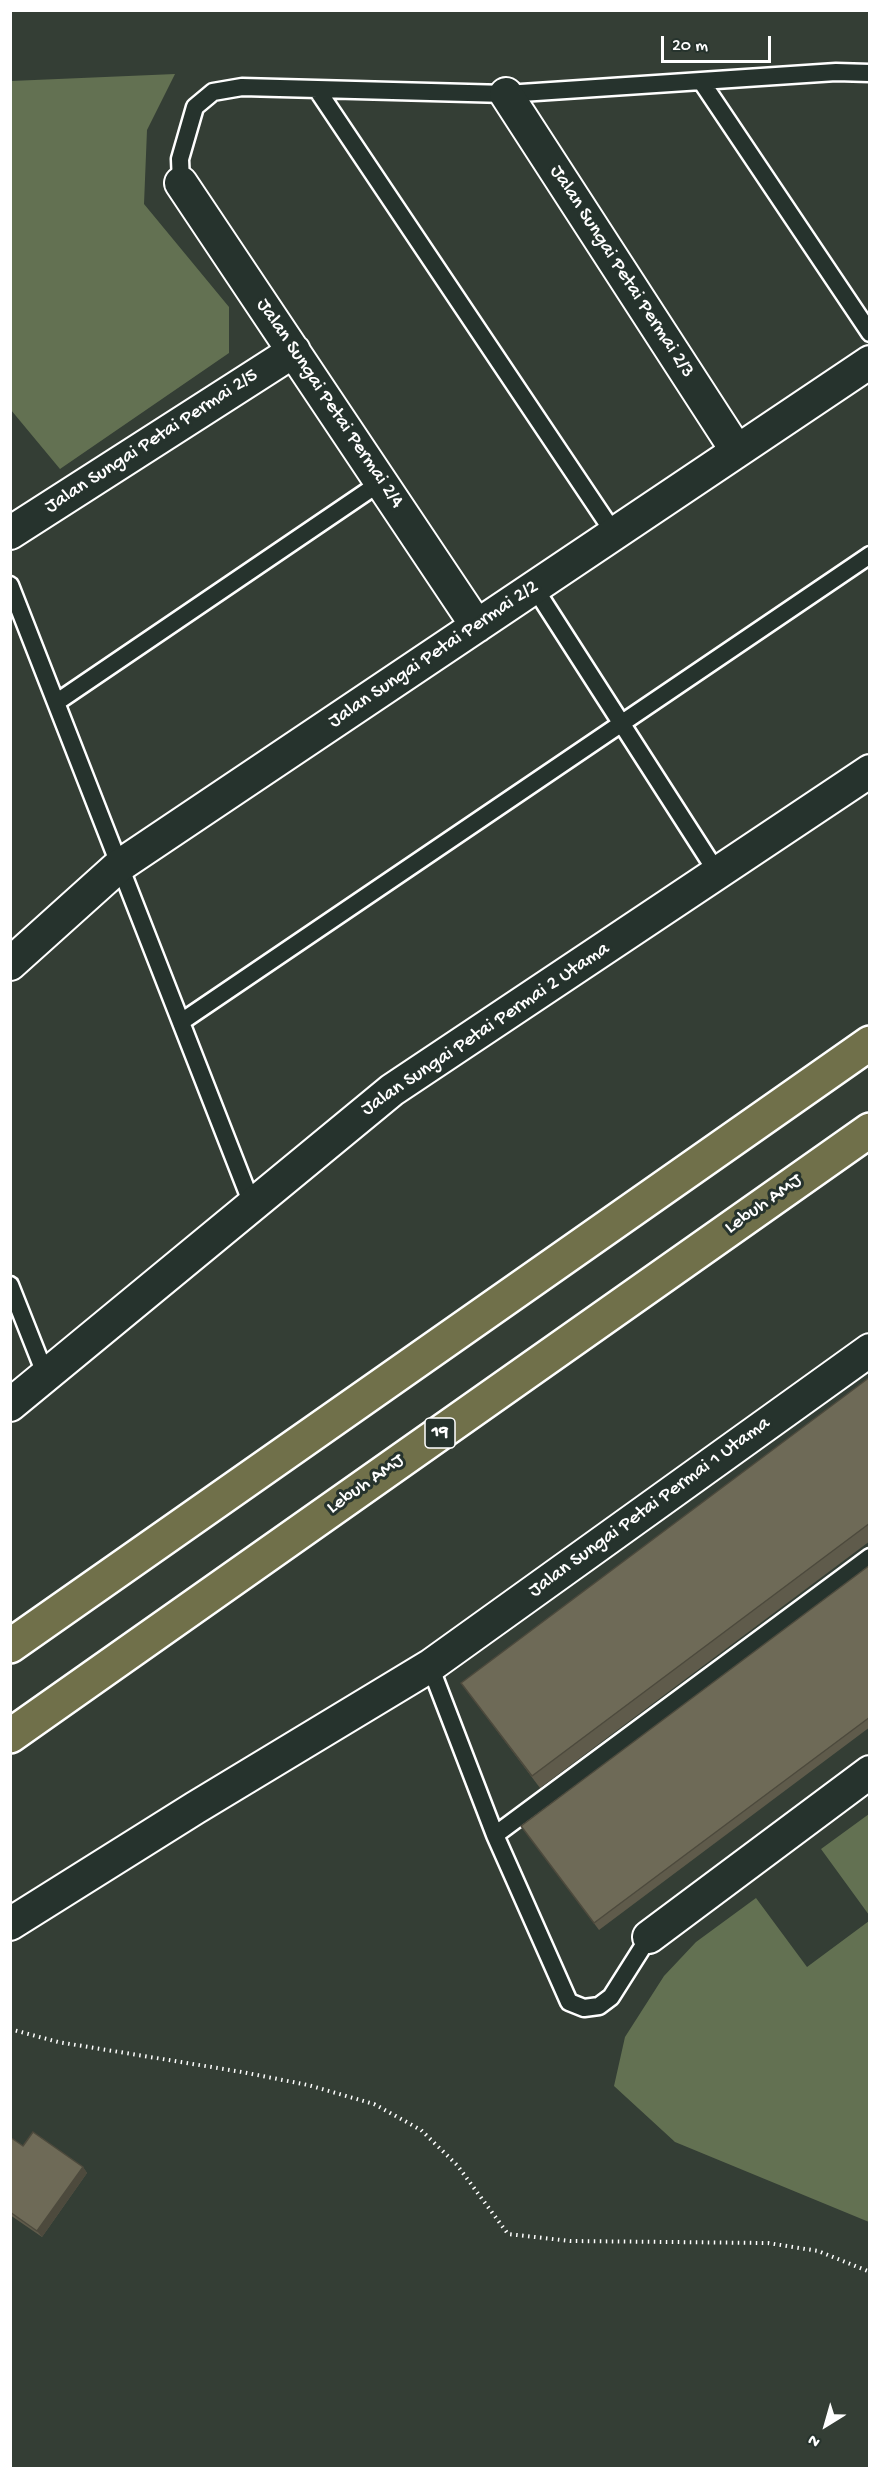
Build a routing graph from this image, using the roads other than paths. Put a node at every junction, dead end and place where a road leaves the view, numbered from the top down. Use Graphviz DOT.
graph roads {
  1 [pos="870,73"];
  2 [pos="701,81"];
  3 [pos="318,90"];
  4 [pos="506,94"];
  5 [pos="181,183"];
  6 [pos="870,333"];
  7 [pos="294,351"];
  8 [pos="870,362"];
  9 [pos="737,451"];
  10 [pos="381,482"];
  11 [pos="10,533"];
  12 [pos="614,533"];
  13 [pos="870,555"];
  14 [pos="10,585"];
  15 [pos="534,587"];
  16 [pos="477,626"];
  17 [pos="57,702"];
  18 [pos="622,724"];
  19 [pos="870,771"];
  20 [pos="119,866"];
  21 [pos="718,874"];
  22 [pos="10,964"];
  23 [pos="181,1022"];
  24 [pos="870,1043"];
  25 [pos="870,1130"];
  26 [pos="252,1204"];
  27 [pos="10,1286"];
  28 [pos="870,1350"];
  29 [pos="46,1376"];
  30 [pos="10,1405"];
  31 [pos="870,1557"];
  32 [pos="10,1646"];
  33 [pos="430,1666"];
  34 [pos="10,1736"];
  35 [pos="870,1772"];
  36 [pos="495,1835"];
  37 [pos="10,1924"];
  38 [pos="649,1937"];
  1 -- 2 [label="lane"];
  2 -- 4 [label="lane"];
  2 -- 6 [label="lane"];
  3 -- 4 [label="lane"];
  3 -- 5 [label="lane"];
  3 -- 12 [label="lane"];
  4 -- 9 [label="street, Jalan Sungai Petai Permai 2/3"];
  5 -- 7 [label="street, Jalan Sungai Petai Permai 2/4"];
  7 -- 10 [label="street, Jalan Sungai Petai Permai 2/4"];
  7 -- 11 [label="street, Jalan Sungai Petai Permai 2/5"];
  8 -- 9 [label="street, Jalan Sungai Petai Permai 2/2"];
  9 -- 12 [label="street, Jalan Sungai Petai Permai 2/2"];
  10 -- 16 [label="street, Jalan Sungai Petai Permai 2/4"];
  10 -- 17 [label="lane"];
  12 -- 15 [label="street, Jalan Sungai Petai Permai 2/2"];
  13 -- 18 [label="lane"];
  14 -- 17 [label="lane"];
  15 -- 16 [label="street, Jalan Sungai Petai Permai 2/2"];
  15 -- 18 [label="lane"];
  16 -- 20 [label="street, Jalan Sungai Petai Permai 2/2"];
  17 -- 20 [label="lane"];
  18 -- 21 [label="lane"];
  18 -- 23 [label="lane"];
  19 -- 21 [label="street, Jalan Sungai Petai Permai 2 Utama"];
  20 -- 22 [label="street, Jalan Sungai Petai Permai 2/2"];
  20 -- 23 [label="lane"];
  21 -- 26 [label="street, Jalan Sungai Petai Permai 2 Utama"];
  23 -- 26 [label="lane"];
  24 -- 32 [label="highway"];
  25 -- 34 [label="highway, Lebuh AMJ / 19"];
  26 -- 29 [label="street, Jalan Sungai Petai Permai 2 Utama"];
  27 -- 29 [label="lane"];
  28 -- 33 [label="street, Jalan Sungai Petai Permai 1 Utama"];
  29 -- 30 [label="street, Jalan Sungai Petai Permai 2 Utama"];
  31 -- 36 [label="lane"];
  33 -- 36 [label="lane"];
  33 -- 37 [label="street, Jalan Sungai Petai Permai 1 Utama"];
  35 -- 38 [label="street"];
  36 -- 38 [label="lane"];
}
